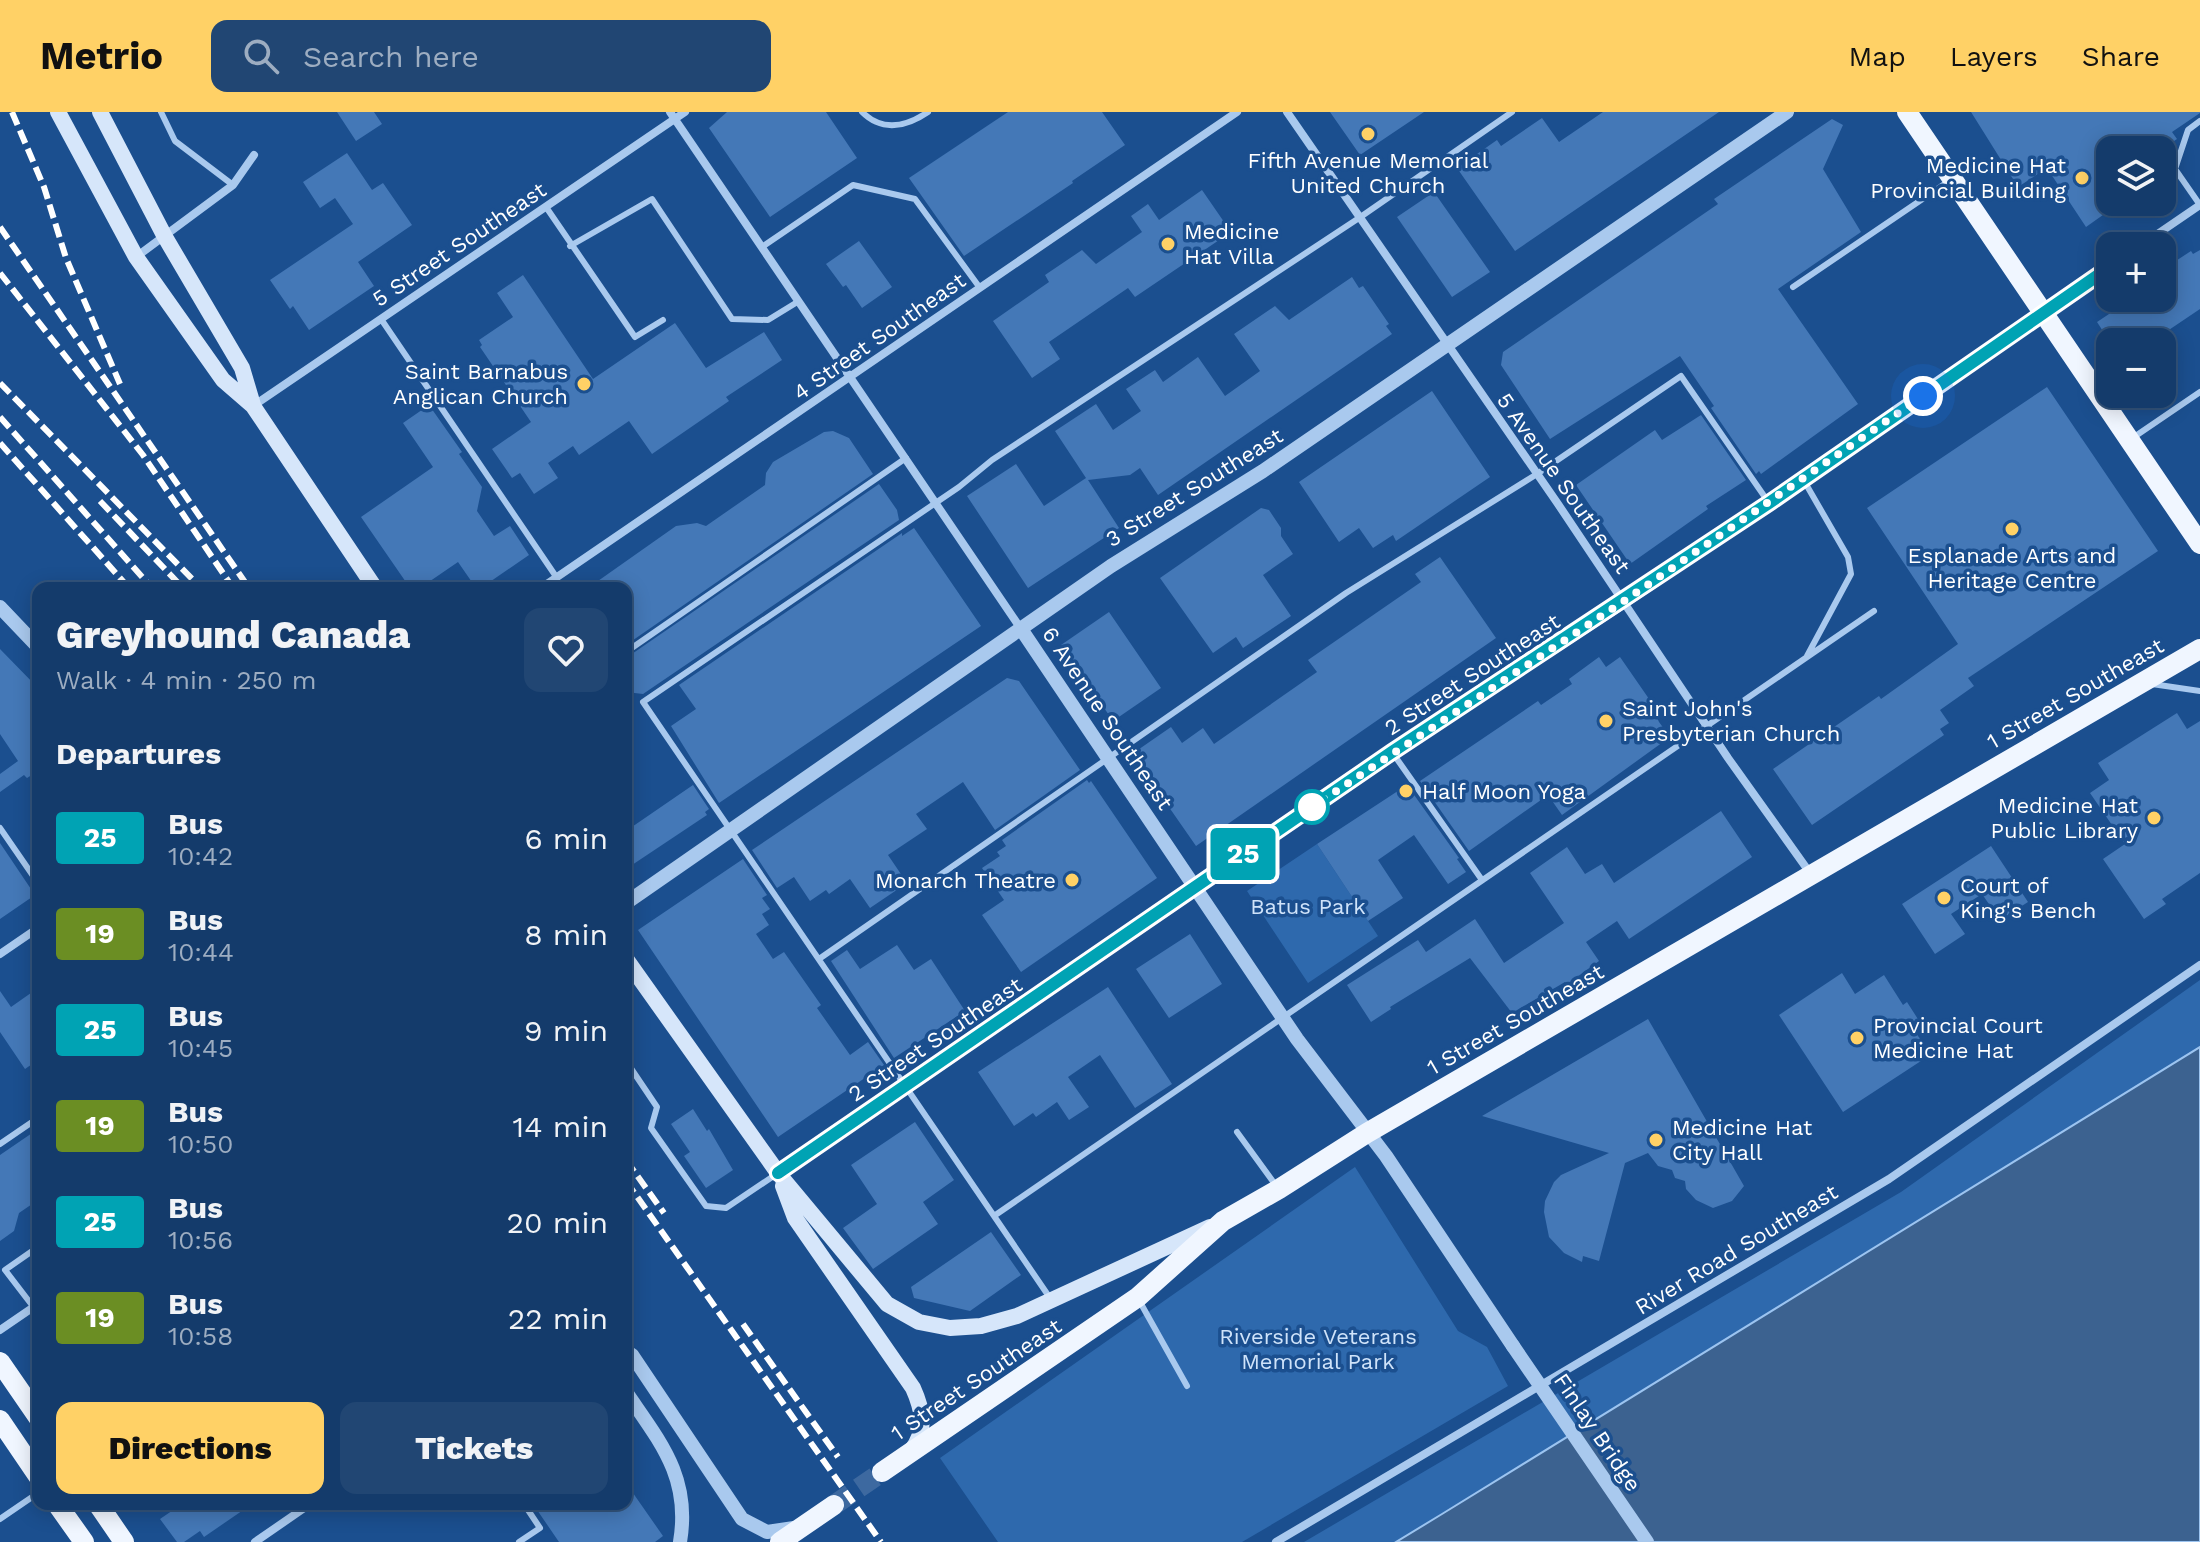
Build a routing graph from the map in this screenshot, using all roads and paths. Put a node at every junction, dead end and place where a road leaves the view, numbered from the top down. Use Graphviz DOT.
graph roads {
  1 [pos="58,112"];
  2 [pos="100,112"];
  3 [pos="161,112"];
  4 [pos="685,112"];
  5 [pos="862,112"];
  6 [pos="928,112"];
  7 [pos="1237,112"];
  8 [pos="1287,112"];
  9 [pos="1512,112"];
  10 [pos="1787,112"];
  11 [pos="1907,112"];
  12 [pos="673,116"];
  13 [pos="2200,121"];
  14 [pos="254,155"];
  15 [pos="1952,179"];
  16 [pos="233,185"];
  17 [pos="2200,205"];
  18 [pos="546,207"];
  19 [pos="1359,218"];
  20 [pos="2160,232"];
  21 [pos="165,237"];
  22 [pos="570,246"];
  23 [pos="762,247"];
  24 [pos="136,257"];
  25 [pos="2096,277"];
  26 [pos="1793,287"];
  27 [pos="980,288"];
  28 [pos="799,301"];
  29 [pos="2044,312"];
  30 [pos="381,319"];
  31 [pos="663,320"];
  32 [pos="1447,346"];
  33 [pos="851,378"];
  34 [pos="2200,392"];
  35 [pos="253,406"];
  36 [pos="2130,440"];
  37 [pos="906,458"];
  38 [pos="1537,474"];
  39 [pos="1803,479"];
  40 [pos="936,503"];
  41 [pos="1769,503"];
  42 [pos="2200,544"];
  43 [pos="557,578"];
  44 [pos="371,582"];
  45 [pos="551,582"];
  46 [pos="1624,601"];
  47 [pos="0,607"];
  48 [pos="1874,611"];
  49 [pos="1021,629"];
  50 [pos="32,641"];
  51 [pos="632,648"];
  52 [pos="2200,649"];
  53 [pos="1806,657"];
  54 [pos="2142,682"];
  55 [pos="2200,691"];
  56 [pos="1706,726"];
  57 [pos="1392,752"];
  58 [pos="1108,758"];
  59 [pos="0,828"];
  60 [pos="731,830"];
  61 [pos="32,874"];
  62 [pos="1811,875"];
  63 [pos="1482,880"];
  64 [pos="1195,887"];
  65 [pos="632,899"];
  66 [pos="32,932"];
  67 [pos="0,954"];
  68 [pos="819,959"];
  69 [pos="2200,965"];
  70 [pos="632,967"];
  71 [pos="1283,1017"];
  72 [pos="632,1070"];
  73 [pos="906,1086"];
  74 [pos="32,1122"];
  75 [pos="1237,1132"];
  76 [pos="1367,1133"];
  77 [pos="0,1144"];
  78 [pos="778,1173"];
  79 [pos="1279,1189"];
  80 [pos="994,1216"];
  81 [pos="1223,1221"];
  82 [pos="32,1251"];
  83 [pos="1138,1297"];
  84 [pos="1052,1300"];
  85 [pos="32,1303"];
  86 [pos="32,1310"];
  87 [pos="0,1330"];
  88 [pos="1513,1346"];
  89 [pos="632,1360"];
  90 [pos="0,1362"];
  91 [pos="1187,1386"];
  92 [pos="632,1401"];
  93 [pos="32,1408"];
  94 [pos="0,1420"];
  95 [pos="909,1453"];
  96 [pos="32,1467"];
  97 [pos="882,1472"];
  98 [pos="32,1497"];
  99 [pos="834,1505"];
  100 [pos="102,1510"];
  101 [pos="301,1510"];
  102 [pos="528,1510"];
  103 [pos="62,1512"];
  104 [pos="0,1519"];
  105 [pos="802,1526"];
  106 [pos="124,1541"];
  107 [pos="76,1542"];
  108 [pos="84,1542"];
  109 [pos="255,1542"];
  110 [pos="519,1542"];
  111 [pos="680,1542"];
  112 [pos="780,1542"];
  113 [pos="1276,1542"];
  114 [pos="1647,1542"];
  1 -- 24 [label="main road"];
  2 -- 21 [label="main road"];
  3 -- 16 [label="lane"];
  4 -- 12 [label="street, 5 Street Southeast"];
  5 -- 6 [label="lane"];
  7 -- 27 [label="street, 4 Street Southeast"];
  8 -- 19 [label="street, 5 Avenue Southeast"];
  9 -- 19 [label="lane"];
  10 -- 32 [label="street, 3 Street Southeast"];
  11 -- 15 [label="main road"];
  12 -- 18 [label="street, 5 Street Southeast"];
  12 -- 23 [label="street, 6 Avenue Southeast"];
  13 -- 17 [label="lane"];
  14 -- 16 [label="street"];
  15 -- 26 [label="lane"];
  15 -- 29 [label="main road"];
  16 -- 21 [label="street"];
  17 -- 20 [label="street"];
  18 -- 22 [label="lane"];
  18 -- 30 [label="street, 5 Street Southeast"];
  19 -- 32 [label="street, 5 Avenue Southeast"];
  19 -- 40 [label="lane"];
  21 -- 24 [label="street"];
  21 -- 35 [label="main road"];
  22 -- 28 [label="lane"];
  22 -- 31 [label="lane"];
  23 -- 27 [label="lane"];
  23 -- 28 [label="street, 6 Avenue Southeast"];
  24 -- 35 [label="main road"];
  25 -- 29 [label="street, 2 Street Southeast"];
  27 -- 33 [label="street, 4 Street Southeast"];
  28 -- 33 [label="street, 6 Avenue Southeast"];
  29 -- 36 [label="main road"];
  29 -- 39 [label="street, 2 Street Southeast"];
  30 -- 35 [label="street, 5 Street Southeast"];
  30 -- 43 [label="lane"];
  32 -- 38 [label="street, 5 Avenue Southeast"];
  32 -- 49 [label="street, 3 Street Southeast"];
  33 -- 37 [label="street, 6 Avenue Southeast"];
  33 -- 43 [label="street, 4 Street Southeast"];
  34 -- 36 [label="lane"];
  35 -- 44 [label="main road"];
  36 -- 42 [label="main road"];
  37 -- 40 [label="street, 6 Avenue Southeast"];
  37 -- 51 [label="lane"];
  38 -- 41 [label="lane"];
  38 -- 46 [label="street, 5 Avenue Southeast"];
  38 -- 58 [label="lane"];
  39 -- 41 [label="street, 2 Street Southeast"];
  39 -- 53 [label="lane"];
  40 -- 49 [label="street, 6 Avenue Southeast"];
  40 -- 60 [label="lane"];
  41 -- 46 [label="street, 2 Street Southeast"];
  43 -- 45 [label="street, 4 Street Southeast"];
  46 -- 56 [label="street, 5 Avenue Southeast"];
  46 -- 57 [label="street, 2 Street Southeast"];
  47 -- 50 [label="street"];
  48 -- 53 [label="lane"];
  49 -- 58 [label="street, 6 Avenue Southeast"];
  49 -- 60 [label="street, 3 Street Southeast"];
  52 -- 54 [label="main road, 1 Street Southeast"];
  53 -- 56 [label="lane"];
  54 -- 55 [label="lane"];
  54 -- 62 [label="main road, 1 Street Southeast"];
  56 -- 62 [label="street, 5 Avenue Southeast"];
  56 -- 63 [label="lane"];
  57 -- 63 [label="lane"];
  57 -- 64 [label="street, 2 Street Southeast"];
  58 -- 64 [label="street, 6 Avenue Southeast"];
  58 -- 68 [label="lane"];
  59 -- 61 [label="lane"];
  60 -- 65 [label="street, 3 Street Southeast"];
  60 -- 68 [label="lane"];
  62 -- 76 [label="main road, 1 Street Southeast"];
  63 -- 71 [label="lane"];
  64 -- 71 [label="street, 6 Avenue Southeast"];
  64 -- 73 [label="street, 2 Street Southeast"];
  66 -- 67 [label="street"];
  68 -- 73 [label="lane"];
  69 -- 113 [label="street, River Road Southeast"];
  70 -- 78 [label="main road"];
  71 -- 76 [label="street, 6 Avenue Southeast"];
  71 -- 80 [label="lane"];
  72 -- 78 [label="lane"];
  73 -- 78 [label="street, 2 Street Southeast"];
  73 -- 80 [label="lane"];
  74 -- 77 [label="lane"];
  75 -- 79 [label="lane"];
  76 -- 79 [label="main road, 1 Street Southeast"];
  76 -- 88 [label="street, 6 Avenue Southeast"];
  78 -- 84 [label="main road"];
  78 -- 95 [label="main road"];
  79 -- 81 [label="main road, 1 Street Southeast"];
  80 -- 84 [label="lane"];
  81 -- 83 [label="main road, 1 Street Southeast"];
  81 -- 84 [label="main road"];
  82 -- 85 [label="lane"];
  83 -- 91 [label="lane"];
  83 -- 95 [label="main road, 1 Street Southeast"];
  86 -- 87 [label="street"];
  88 -- 114 [label="street, Finlay Bridge, bridge"];
  89 -- 105 [label="street"];
  90 -- 93 [label="main road"];
  92 -- 111 [label="street"];
  94 -- 96 [label="main road"];
  95 -- 97 [label="main road, 1 Street Southeast"];
  98 -- 104 [label="lane"];
  99 -- 105 [label="main road"];
  100 -- 106 [label="main road"];
  101 -- 109 [label="street"];
  102 -- 110 [label="lane"];
  103 -- 107 [label="street"];
  103 -- 108 [label="main road"];
  105 -- 112 [label="main road"];
}
